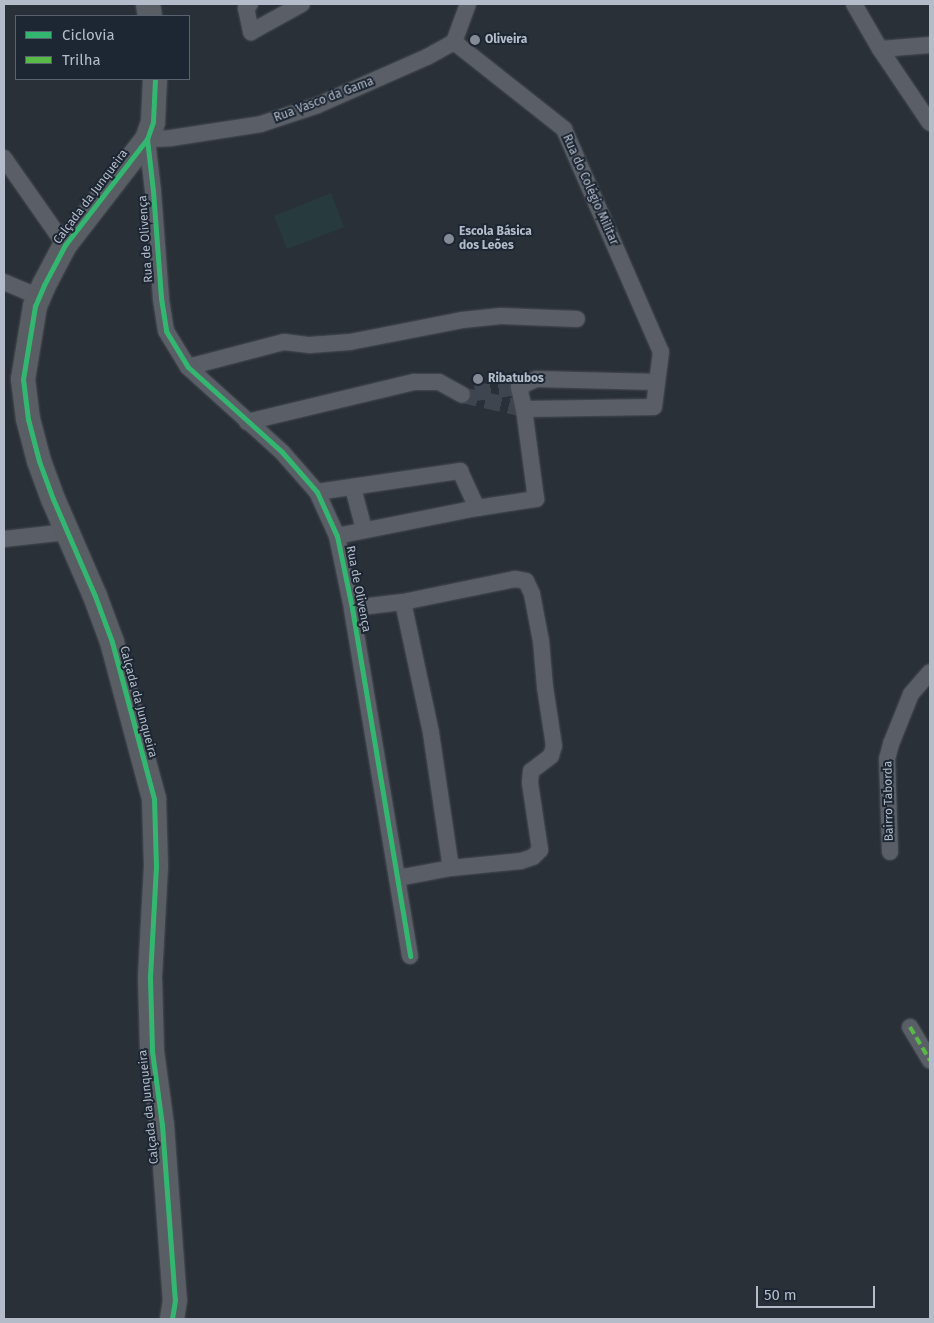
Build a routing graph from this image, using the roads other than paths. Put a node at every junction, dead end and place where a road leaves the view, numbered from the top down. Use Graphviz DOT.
graph roads {
  1 [pos="250,4"];
  2 [pos="302,4"];
  3 [pos="468,4"];
  4 [pos="854,4"];
  5 [pos="454,42"];
  6 [pos="930,45"];
  7 [pos="880,49"];
  8 [pos="155,80"];
  9 [pos="930,123"];
  10 [pos="146,139"];
  11 [pos="4,158"];
  12 [pos="65,245"];
  13 [pos="4,282"];
  14 [pos="39,297"];
  15 [pos="577,319"];
  16 [pos="188,366"];
  17 [pos="657,382"];
  18 [pos="462,395"];
  19 [pos="524,409"];
  20 [pos="247,422"];
  21 [pos="353,488"];
  22 [pos="317,492"];
  23 [pos="477,508"];
  24 [pos="364,529"];
  25 [pos="66,532"];
  26 [pos="337,536"];
  27 [pos="4,539"];
  28 [pos="403,602"];
  29 [pos="352,608"];
  30 [pos="930,672"];
  31 [pos="890,852"];
  32 [pos="451,868"];
  33 [pos="397,878"];
  34 [pos="410,956"];
  35 [pos="910,1027"];
  36 [pos="930,1060"];
  37 [pos="172,1319"];
  1 -- 2 [label="street"];
  3 -- 5 [label="street"];
  4 -- 7 [label="street"];
  5 -- 10 [label="street, Rua Vasco da Gama"];
  5 -- 17 [label="street, Rua do Colégio Militar"];
  6 -- 7 [label="street"];
  7 -- 9 [label="street"];
  8 -- 10 [label="street"];
  10 -- 12 [label="street, Calçada da Junqueira"];
  10 -- 16 [label="street, Rua de Olivença"];
  11 -- 12 [label="street"];
  12 -- 14 [label="street, Calçada da Junqueira"];
  13 -- 14 [label="street"];
  14 -- 25 [label="street, Calçada da Junqueira"];
  15 -- 16 [label="street"];
  16 -- 20 [label="street, Rua de Olivença"];
  17 -- 19 [label="street"];
  17 -- 19 [label="street"];
  18 -- 20 [label="street"];
  19 -- 23 [label="street"];
  20 -- 22 [label="street, Rua de Olivença"];
  21 -- 22 [label="street"];
  21 -- 23 [label="street"];
  21 -- 24 [label="street"];
  22 -- 26 [label="street, Rua de Olivença"];
  23 -- 24 [label="street"];
  24 -- 26 [label="street"];
  25 -- 27 [label="street"];
  25 -- 37 [label="street, Calçada da Junqueira"];
  26 -- 29 [label="street, Rua de Olivença"];
  28 -- 29 [label="street"];
  28 -- 32 [label="street"];
  28 -- 32 [label="street"];
  29 -- 33 [label="street, Rua de Olivença"];
  30 -- 31 [label="street, Bairro Taborda"];
  32 -- 33 [label="street"];
  33 -- 34 [label="street, Rua de Olivença"];
  35 -- 36 [label="street"];
}
